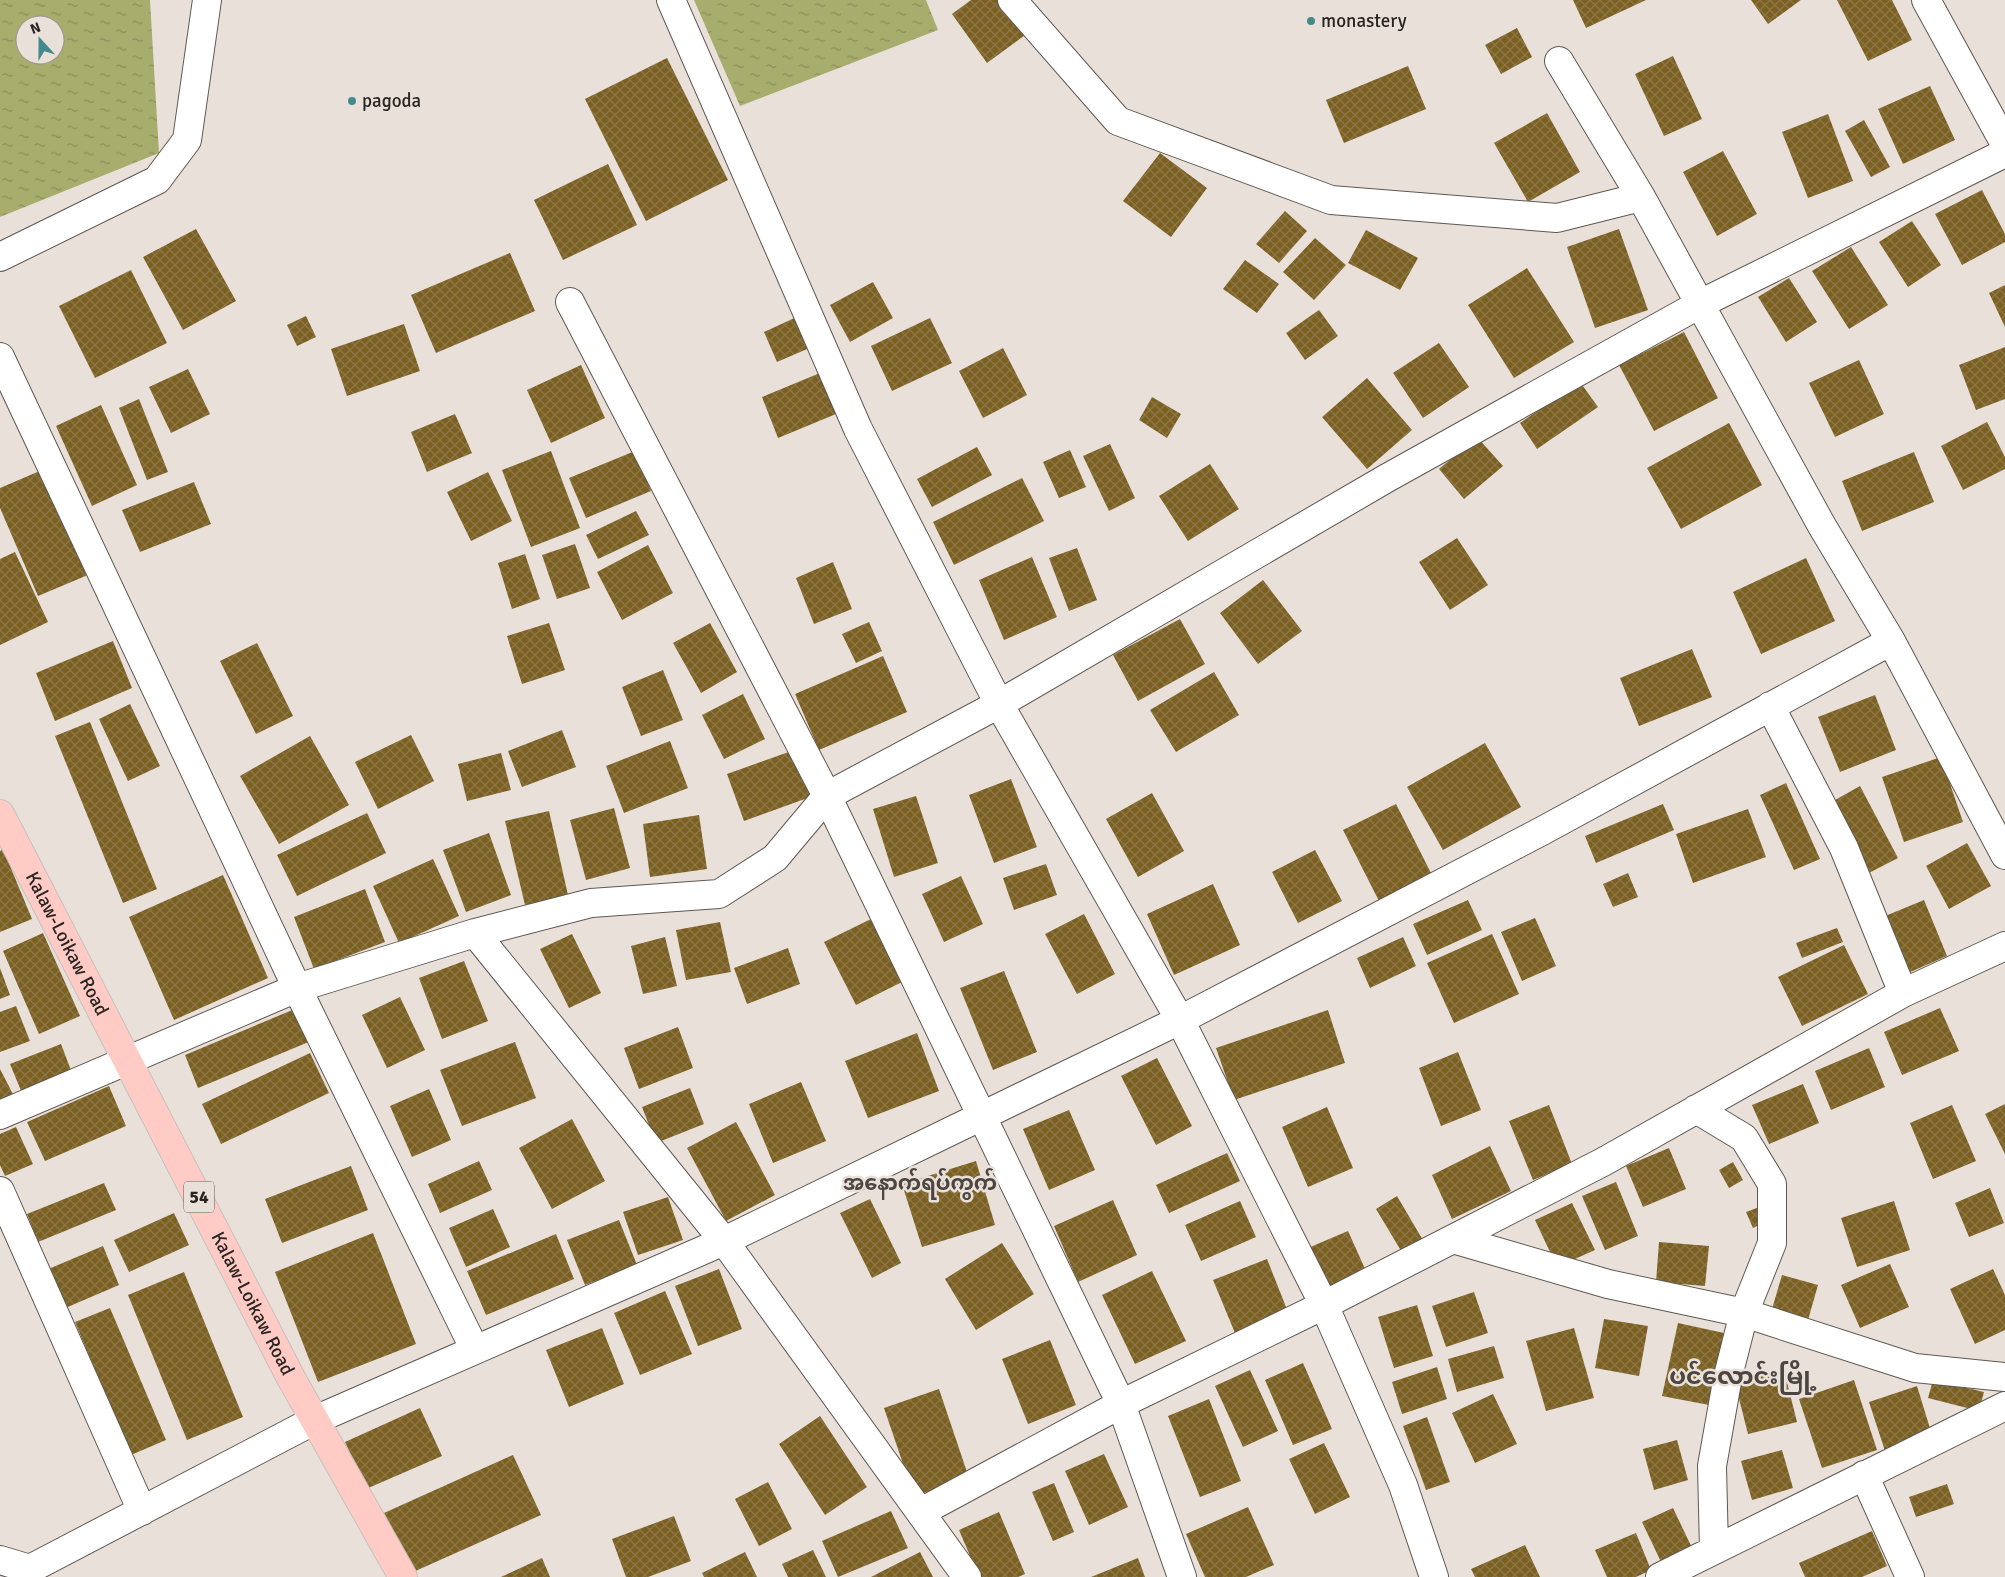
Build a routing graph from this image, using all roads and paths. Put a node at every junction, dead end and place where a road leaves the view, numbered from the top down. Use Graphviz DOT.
graph roads {
  1 [pos="207,0"];
  2 [pos="671,0"];
  3 [pos="1012,0"];
  4 [pos="1926,0"];
  5 [pos="1559,61"];
  6 [pos="2005,144"];
  7 [pos="2005,153"];
  8 [pos="1641,197"];
  9 [pos="0,257"];
  10 [pos="570,302"];
  11 [pos="1700,304"];
  12 [pos="0,357"];
  13 [pos="1891,641"];
  14 [pos="999,704"];
  15 [pos="1770,706"];
  16 [pos="827,796"];
  17 [pos="3,825"];
  18 [pos="2005,856"];
  19 [pos="475,933"];
  20 [pos="2005,946"];
  21 [pos="298,988"];
  22 [pos="1903,994"];
  23 [pos="1180,1020"];
  24 [pos="129,1060"];
  25 [pos="1696,1110"];
  26 [pos="0,1115"];
  27 [pos="982,1117"];
  28 [pos="0,1191"];
  29 [pos="1453,1239"];
  30 [pos="724,1241"];
  31 [pos="1324,1305"];
  32 [pos="1744,1313"];
  33 [pos="475,1350"];
  34 [pos="2005,1377"];
  35 [pos="1121,1404"];
  36 [pos="2005,1406"];
  37 [pos="315,1420"];
  38 [pos="1864,1475"];
  39 [pos="142,1511"];
  40 [pos="921,1512"];
  41 [pos="1714,1550"];
  42 [pos="0,1560"];
  43 [pos="403,1577"];
  44 [pos="967,1577"];
  45 [pos="1182,1577"];
  46 [pos="1434,1577"];
  47 [pos="1660,1577"];
  48 [pos="1910,1577"];
  1 -- 9 [label="street"];
  2 -- 14 [label="street"];
  3 -- 8 [label="street"];
  4 -- 6 [label="street"];
  5 -- 8 [label="street"];
  7 -- 11 [label="street"];
  8 -- 11 [label="street"];
  10 -- 16 [label="street"];
  11 -- 13 [label="street"];
  11 -- 14 [label="street"];
  12 -- 21 [label="street"];
  13 -- 15 [label="street"];
  13 -- 18 [label="street"];
  14 -- 16 [label="street"];
  14 -- 23 [label="street"];
  15 -- 22 [label="street"];
  15 -- 23 [label="street"];
  16 -- 19 [label="street"];
  16 -- 27 [label="street"];
  17 -- 24 [label="main road, Kalaw-Loikaw Road / 54"];
  19 -- 21 [label="street"];
  19 -- 30 [label="street"];
  20 -- 22 [label="street"];
  21 -- 24 [label="street"];
  21 -- 33 [label="street"];
  22 -- 25 [label="street"];
  23 -- 27 [label="street"];
  23 -- 31 [label="street"];
  24 -- 26 [label="street"];
  24 -- 37 [label="main road, Kalaw-Loikaw Road / 54"];
  25 -- 29 [label="street"];
  25 -- 32 [label="street"];
  27 -- 30 [label="street"];
  27 -- 35 [label="street"];
  28 -- 39 [label="street"];
  29 -- 31 [label="street"];
  29 -- 32 [label="street"];
  30 -- 33 [label="street"];
  30 -- 40 [label="street"];
  31 -- 35 [label="street"];
  31 -- 46 [label="street"];
  32 -- 34 [label="street"];
  32 -- 41 [label="street"];
  33 -- 37 [label="street"];
  35 -- 40 [label="street"];
  35 -- 45 [label="street"];
  36 -- 38 [label="street"];
  37 -- 39 [label="street"];
  37 -- 43 [label="main road, Kalaw-Loikaw Road / 54"];
  38 -- 41 [label="street"];
  38 -- 48 [label="street"];
  39 -- 42 [label="street"];
  40 -- 44 [label="street"];
  41 -- 47 [label="street"];
}
